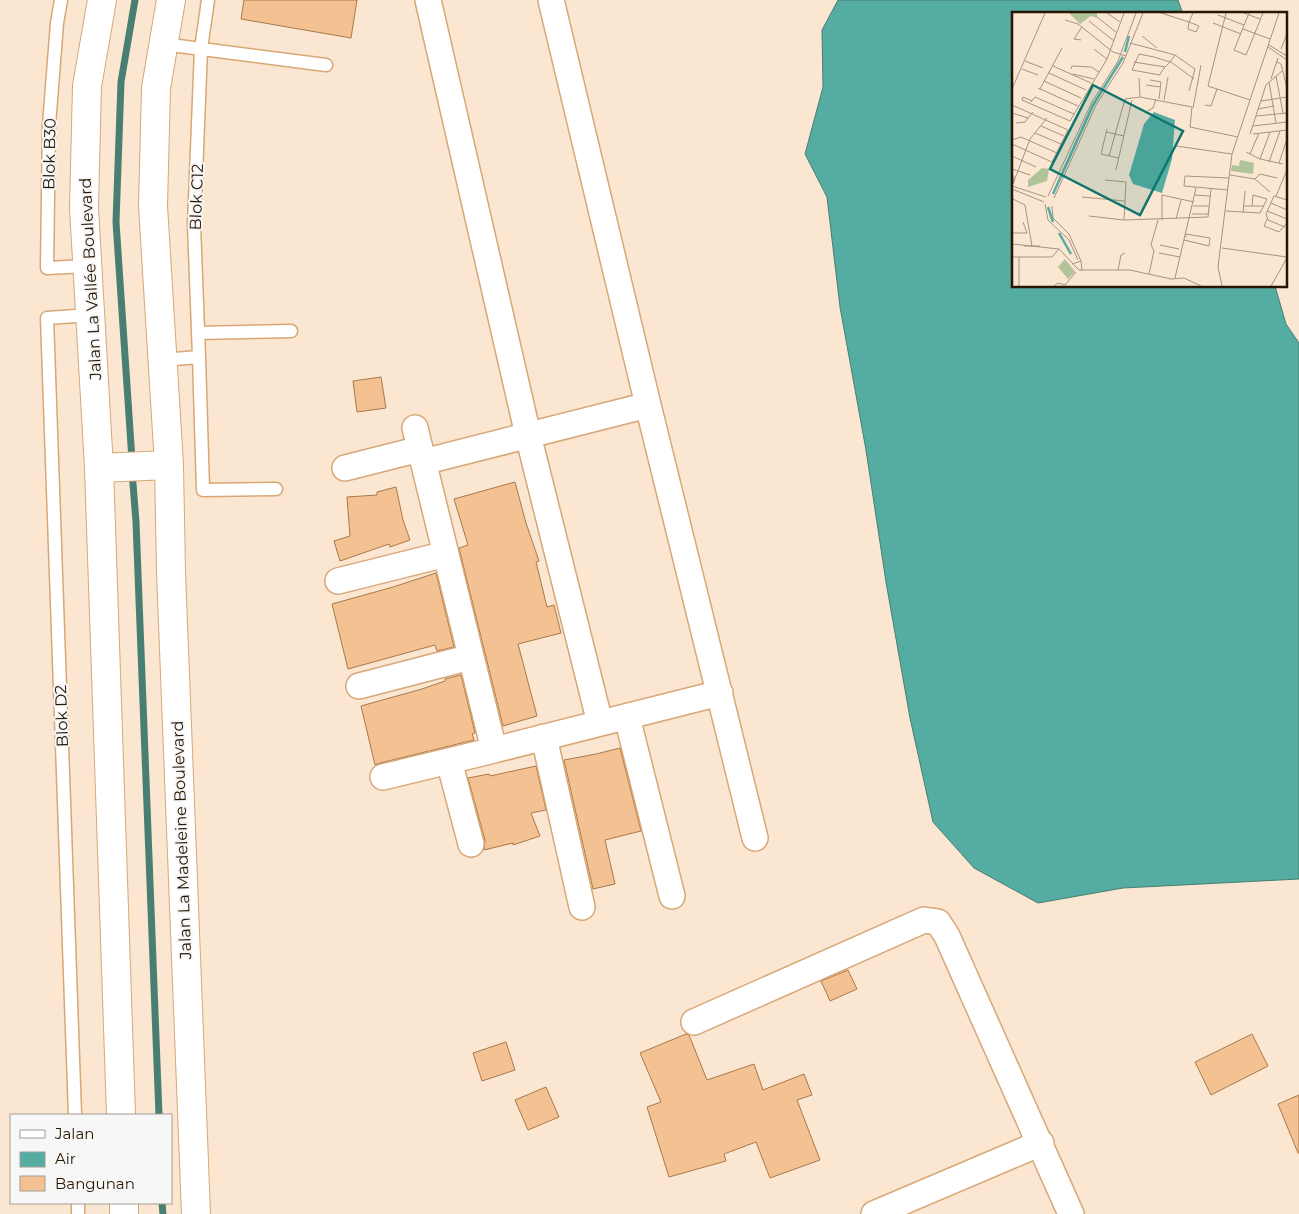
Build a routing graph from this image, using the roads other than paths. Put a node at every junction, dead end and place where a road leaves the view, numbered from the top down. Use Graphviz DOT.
graph roads {
  1 [pos="61,0"];
  2 [pos="102,0"];
  3 [pos="171,0"];
  4 [pos="208,0"];
  5 [pos="428,0"];
  6 [pos="551,0"];
  7 [pos="164,44"];
  8 [pos="201,49"];
  9 [pos="326,65"];
  10 [pos="87,266"];
  11 [pos="90,316"];
  12 [pos="291,331"];
  13 [pos="198,333"];
  14 [pos="199,358"];
  15 [pos="162,360"];
  16 [pos="648,405"];
  17 [pos="528,435"];
  18 [pos="419,446"];
  19 [pos="168,465"];
  20 [pos="99,468"];
  21 [pos="344,468"];
  22 [pos="276,490"];
  23 [pos="446,554"];
  24 [pos="338,581"];
  25 [pos="471,656"];
  26 [pos="359,686"];
  27 [pos="720,693"];
  28 [pos="626,717"];
  29 [pos="600,723"];
  30 [pos="544,738"];
  31 [pos="494,750"];
  32 [pos="448,761"];
  33 [pos="382,777"];
  34 [pos="756,838"];
  35 [pos="471,844"];
  36 [pos="672,896"];
  37 [pos="582,907"];
  38 [pos="694,1022"];
  39 [pos="74,1114"];
  40 [pos="121,1114"];
  41 [pos="1041,1144"];
  42 [pos="196,1214"];
  43 [pos="874,1214"];
  44 [pos="1071,1214"];
  1 -- 10 [label="lane, Blok B30"];
  2 -- 10 [label="street, Jalan La Vallée Boulevard"];
  3 -- 7 [label="street"];
  4 -- 8 [label="lane, Blok C12"];
  5 -- 17 [label="street"];
  6 -- 16 [label="street"];
  7 -- 8 [label="lane"];
  7 -- 15 [label="street"];
  8 -- 9 [label="lane"];
  8 -- 13 [label="lane, Blok C12"];
  10 -- 11 [label="street, Jalan La Vallée Boulevard"];
  11 -- 20 [label="street, Jalan La Vallée Boulevard"];
  11 -- 39 [label="lane, Blok D2"];
  12 -- 13 [label="lane"];
  13 -- 14 [label="lane, Blok C12"];
  14 -- 15 [label="lane"];
  14 -- 22 [label="lane, Blok C12"];
  15 -- 19 [label="street"];
  16 -- 17 [label="street"];
  16 -- 27 [label="street"];
  17 -- 18 [label="street"];
  17 -- 29 [label="street"];
  18 -- 21 [label="street"];
  18 -- 23 [label="street"];
  19 -- 20 [label="street"];
  19 -- 42 [label="street, Jalan La Madeleine Boulevard"];
  20 -- 40 [label="street"];
  23 -- 24 [label="street"];
  23 -- 25 [label="street"];
  25 -- 26 [label="street"];
  25 -- 31 [label="street"];
  27 -- 28 [label="street"];
  27 -- 34 [label="street"];
  28 -- 29 [label="street"];
  28 -- 36 [label="street"];
  29 -- 30 [label="street"];
  30 -- 31 [label="street"];
  30 -- 37 [label="street"];
  31 -- 32 [label="street"];
  32 -- 33 [label="street"];
  32 -- 35 [label="street"];
  38 -- 41 [label="street"];
  41 -- 43 [label="street"];
  41 -- 44 [label="street"];
}
